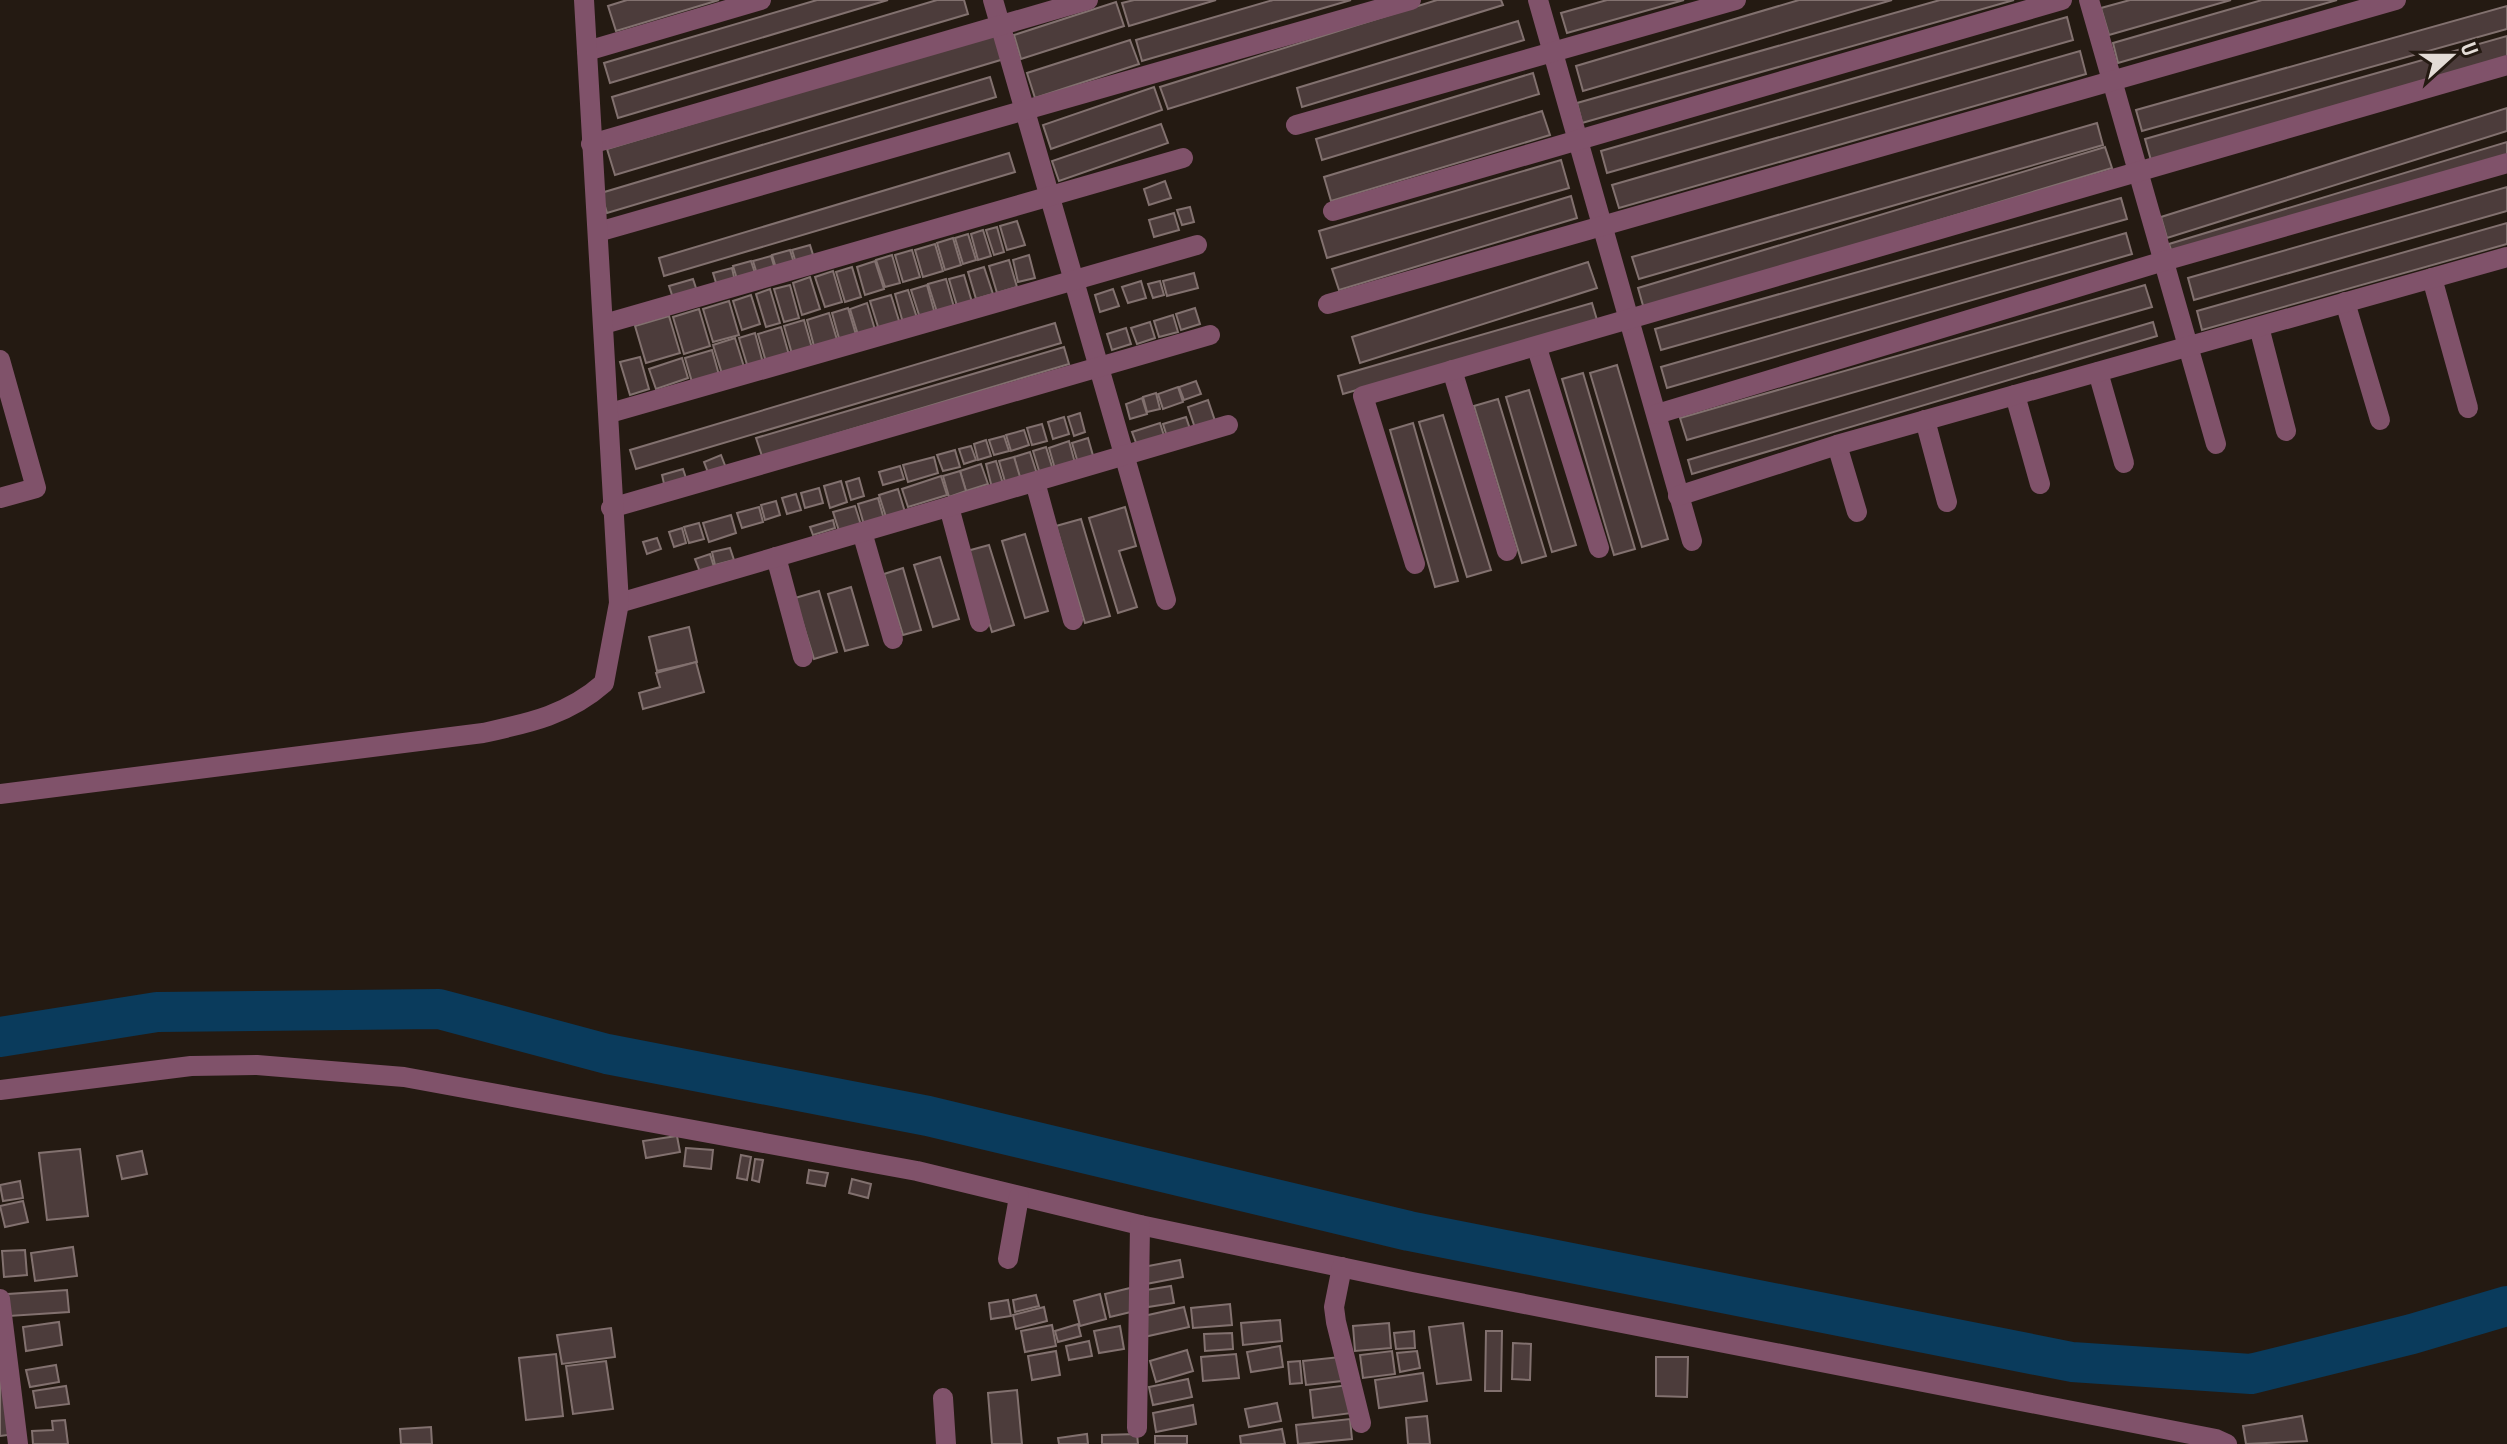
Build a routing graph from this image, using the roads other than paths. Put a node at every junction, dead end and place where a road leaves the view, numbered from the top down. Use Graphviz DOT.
graph roads {
  1 [pos="584,0"];
  2 [pos="761,0"];
  3 [pos="993,0"];
  4 [pos="1088,0"];
  5 [pos="1411,0"];
  6 [pos="1538,0"];
  7 [pos="1736,0"];
  8 [pos="2062,0"];
  9 [pos="2089,0"];
  10 [pos="2396,0"];
  11 [pos="1000,26"];
  12 [pos="587,51"];
  13 [pos="1553,52"];
  14 [pos="2507,65"];
  15 [pos="2112,81"];
  16 [pos="1024,111"];
  17 [pos="1296,125"];
  18 [pos="1578,140"];
  19 [pos="591,144"];
  20 [pos="1183,158"];
  21 [pos="2507,163"];
  22 [pos="2138,170"];
  23 [pos="1049,196"];
  24 [pos="1333,211"];
  25 [pos="1602,226"];
  26 [pos="598,232"];
  27 [pos="1197,245"];
  28 [pos="2507,257"];
  29 [pos="2164,261"];
  30 [pos="2432,278"];
  31 [pos="1073,280"];
  32 [pos="2345,302"];
  33 [pos="1328,304"];
  34 [pos="1628,321"];
  35 [pos="604,324"];
  36 [pos="2259,327"];
  37 [pos="1210,335"];
  38 [pos="2188,347"];
  39 [pos="1537,348"];
  40 [pos="0,360"];
  41 [pos="1098,367"];
  42 [pos="1452,370"];
  43 [pos="2098,372"];
  44 [pos="5,395"];
  45 [pos="2015,395"];
  46 [pos="2468,408"];
  47 [pos="610,413"];
  48 [pos="1657,414"];
  49 [pos="1925,420"];
  50 [pos="2380,420"];
  51 [pos="1228,425"];
  52 [pos="2286,431"];
  53 [pos="2216,444"];
  54 [pos="1837,445"];
  55 [pos="1124,456"];
  56 [pos="2124,463"];
  57 [pos="1035,482"];
  58 [pos="2040,484"];
  59 [pos="1678,496"];
  60 [pos="0,498"];
  61 [pos="1947,502"];
  62 [pos="949,507"];
  63 [pos="611,508"];
  64 [pos="1857,512"];
  65 [pos="862,532"];
  66 [pos="1692,541"];
  67 [pos="1599,548"];
  68 [pos="1507,551"];
  69 [pos="776,557"];
  70 [pos="1415,564"];
  71 [pos="1166,600"];
  72 [pos="619,603"];
  73 [pos="1073,620"];
  74 [pos="980,622"];
  75 [pos="893,639"];
  76 [pos="803,657"];
  77 [pos="0,794"];
  78 [pos="0,1090"];
  79 [pos="1019,1197"];
  80 [pos="1140,1225"];
  81 [pos="1008,1259"];
  82 [pos="1342,1267"];
  83 [pos="0,1299"];
  84 [pos="943,1398"];
  85 [pos="1361,1423"];
  86 [pos="1137,1428"];
  87 [pos="18,1444"];
  88 [pos="946,1444"];
  89 [pos="2227,1444"];
  1 -- 12 [label="street"];
  2 -- 12 [label="street"];
  3 -- 11 [label="street"];
  4 -- 11 [label="street"];
  5 -- 16 [label="street"];
  6 -- 13 [label="street"];
  7 -- 13 [label="street"];
  8 -- 18 [label="street"];
  9 -- 15 [label="street"];
  10 -- 15 [label="street"];
  11 -- 16 [label="street"];
  11 -- 19 [label="street"];
  12 -- 19 [label="street"];
  13 -- 17 [label="street"];
  13 -- 18 [label="street"];
  14 -- 22 [label="street"];
  15 -- 22 [label="street"];
  15 -- 25 [label="street"];
  16 -- 23 [label="street"];
  16 -- 26 [label="street"];
  18 -- 24 [label="street"];
  18 -- 25 [label="street"];
  19 -- 26 [label="street"];
  20 -- 23 [label="street"];
  21 -- 29 [label="street"];
  22 -- 29 [label="street"];
  22 -- 34 [label="street"];
  23 -- 31 [label="street"];
  23 -- 35 [label="street"];
  25 -- 33 [label="street"];
  25 -- 34 [label="street"];
  26 -- 35 [label="street"];
  27 -- 31 [label="street"];
  28 -- 30 [label="street"];
  29 -- 38 [label="street"];
  29 -- 48 [label="street"];
  30 -- 32 [label="street"];
  30 -- 46 [label="street"];
  31 -- 41 [label="street"];
  31 -- 47 [label="street"];
  32 -- 36 [label="street"];
  32 -- 50 [label="street"];
  34 -- 39 [label="street"];
  34 -- 48 [label="street"];
  35 -- 47 [label="street"];
  36 -- 38 [label="street"];
  36 -- 52 [label="street"];
  37 -- 41 [label="street"];
  38 -- 43 [label="street"];
  38 -- 53 [label="street"];
  39 -- 42 [label="street"];
  39 -- 67 [label="street"];
  40 -- 44 [label="street"];
  41 -- 55 [label="street"];
  41 -- 63 [label="street"];
  42 -- 68 [label="street"];
  42 -- 70 [label="street"];
  43 -- 45 [label="street"];
  43 -- 56 [label="street"];
  44 -- 60 [label="street"];
  45 -- 49 [label="street"];
  45 -- 58 [label="street"];
  47 -- 63 [label="street"];
  48 -- 59 [label="street"];
  49 -- 54 [label="street"];
  49 -- 61 [label="street"];
  51 -- 55 [label="street"];
  54 -- 59 [label="street"];
  54 -- 64 [label="street"];
  55 -- 57 [label="street"];
  55 -- 71 [label="street"];
  57 -- 62 [label="street"];
  57 -- 73 [label="street"];
  59 -- 66 [label="street"];
  62 -- 65 [label="street"];
  62 -- 74 [label="street"];
  63 -- 72 [label="street"];
  65 -- 69 [label="street"];
  65 -- 75 [label="street"];
  69 -- 72 [label="street"];
  69 -- 76 [label="street"];
  72 -- 77 [label="street"];
  78 -- 79 [label="street"];
  79 -- 80 [label="street"];
  79 -- 81 [label="street"];
  80 -- 82 [label="street"];
  80 -- 86 [label="street"];
  82 -- 85 [label="street"];
  82 -- 89 [label="street"];
  83 -- 87 [label="street"];
  84 -- 88 [label="street"];
}
